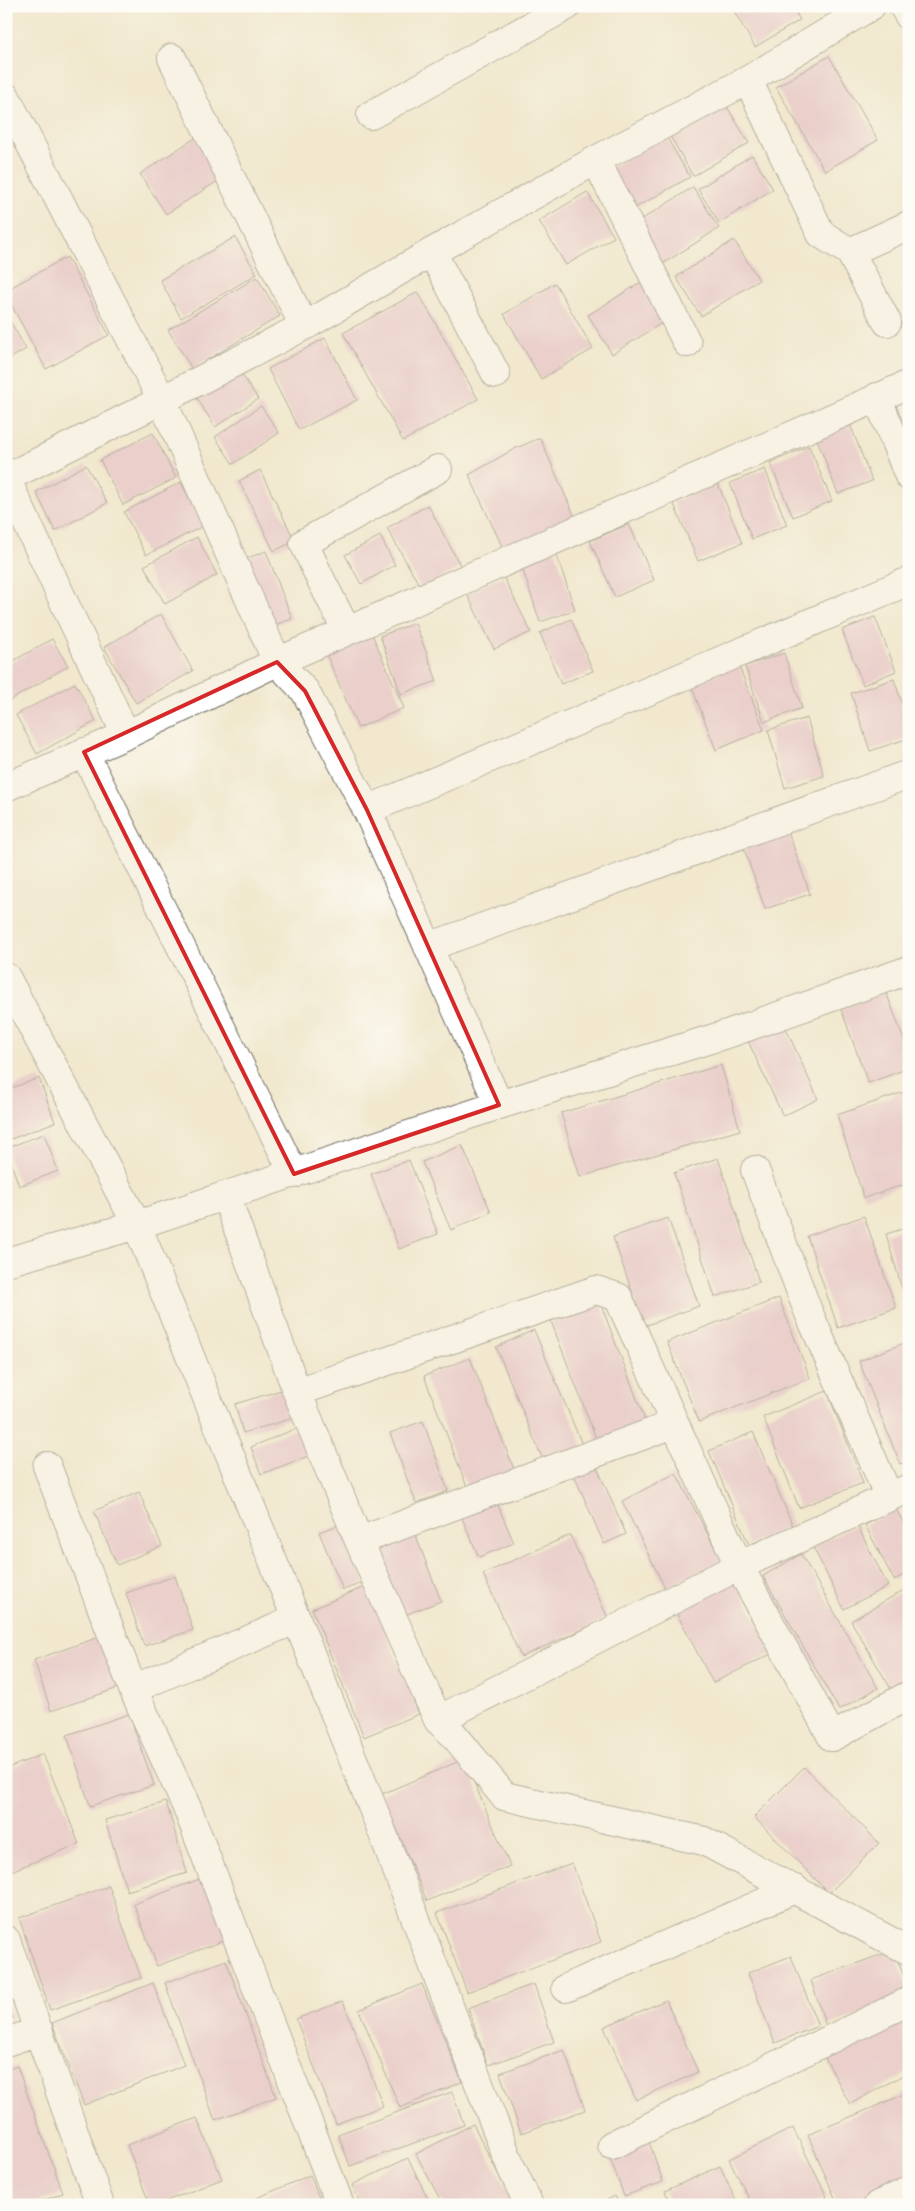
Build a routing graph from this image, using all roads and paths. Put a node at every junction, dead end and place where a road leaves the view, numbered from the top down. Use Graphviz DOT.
graph roads {
  1 [pos="567,6"];
  2 [pos="871,6"];
  3 [pos="903,6"];
  4 [pos="909,16"];
  5 [pos="172,58"];
  6 [pos="748,80"];
  7 [pos="6,97"];
  8 [pos="371,115"];
  9 [pos="596,160"];
  10 [pos="909,225"];
  11 [pos="432,252"];
  12 [pos="850,252"];
  13 [pos="887,322"];
  14 [pos="304,326"];
  15 [pos="686,343"];
  16 [pos="496,374"];
  17 [pos="909,384"];
  18 [pos="877,397"];
  19 [pos="162,400"];
  20 [pos="438,469"];
  21 [pos="909,476"];
  22 [pos="6,478"];
  23 [pos="909,581"];
  24 [pos="347,631"];
  25 [pos="277,662"];
  26 [pos="126,735"];
  27 [pos="84,752"];
  28 [pos="909,774"];
  29 [pos="6,787"];
  30 [pos="367,810"];
  31 [pos="428,947"];
  32 [pos="909,970"];
  33 [pos="6,977"];
  34 [pos="499,1105"];
  35 [pos="755,1170"];
  36 [pos="294,1174"];
  37 [pos="226,1196"];
  38 [pos="137,1225"];
  39 [pos="6,1262"];
  40 [pos="297,1392"];
  41 [pos="674,1424"];
  42 [pos="47,1466"];
  43 [pos="899,1492"];
  44 [pos="359,1541"];
  45 [pos="739,1566"];
  46 [pos="296,1619"];
  47 [pos="133,1689"];
  48 [pos="909,1695"];
  49 [pos="438,1720"];
  50 [pos="795,1890"];
  51 [pos="6,1940"];
  52 [pos="909,1950"];
  53 [pos="566,1988"];
  54 [pos="909,2001"];
  55 [pos="39,2031"];
  56 [pos="6,2042"];
  57 [pos="612,2145"];
  58 [pos="909,2191"];
  59 [pos="100,2205"];
  60 [pos="340,2205"];
  61 [pos="529,2205"];
  62 [pos="878,2205"];
  1 -- 8 [label="street"];
  2 -- 6 [label="street"];
  3 -- 4 [label="street"];
  5 -- 14 [label="street"];
  6 -- 9 [label="street"];
  6 -- 12 [label="street"];
  7 -- 19 [label="street"];
  9 -- 11 [label="street"];
  9 -- 15 [label="street"];
  10 -- 12 [label="street"];
  11 -- 14 [label="street"];
  11 -- 16 [label="street"];
  12 -- 13 [label="street"];
  14 -- 19 [label="street"];
  17 -- 18 [label="street"];
  18 -- 21 [label="street"];
  18 -- 24 [label="street"];
  19 -- 22 [label="street"];
  19 -- 25 [label="street"];
  20 -- 24 [label="street"];
  22 -- 26 [label="street"];
  23 -- 30 [label="street"];
  24 -- 25 [label="street"];
  25 -- 26 [label="street"];
  25 -- 30 [label="street"];
  26 -- 27 [label="street"];
  27 -- 29 [label="street"];
  27 -- 36 [label="street"];
  28 -- 31 [label="street"];
  30 -- 31 [label="street"];
  31 -- 34 [label="street"];
  32 -- 34 [label="street"];
  33 -- 38 [label="street"];
  34 -- 36 [label="street"];
  35 -- 43 [label="street"];
  36 -- 37 [label="street"];
  37 -- 38 [label="street"];
  37 -- 40 [label="street"];
  38 -- 39 [label="street"];
  38 -- 46 [label="street"];
  40 -- 41 [label="street"];
  40 -- 44 [label="street"];
  41 -- 44 [label="street"];
  41 -- 45 [label="street"];
  42 -- 47 [label="street"];
  43 -- 45 [label="street"];
  44 -- 49 [label="street"];
  45 -- 48 [label="street"];
  45 -- 49 [label="street"];
  46 -- 47 [label="street"];
  46 -- 61 [label="street"];
  47 -- 60 [label="street"];
  49 -- 50 [label="street"];
  50 -- 52 [label="street"];
  50 -- 53 [label="street"];
  51 -- 55 [label="street"];
  54 -- 57 [label="street"];
  55 -- 56 [label="street"];
  55 -- 59 [label="street"];
  58 -- 62 [label="street"];
}
